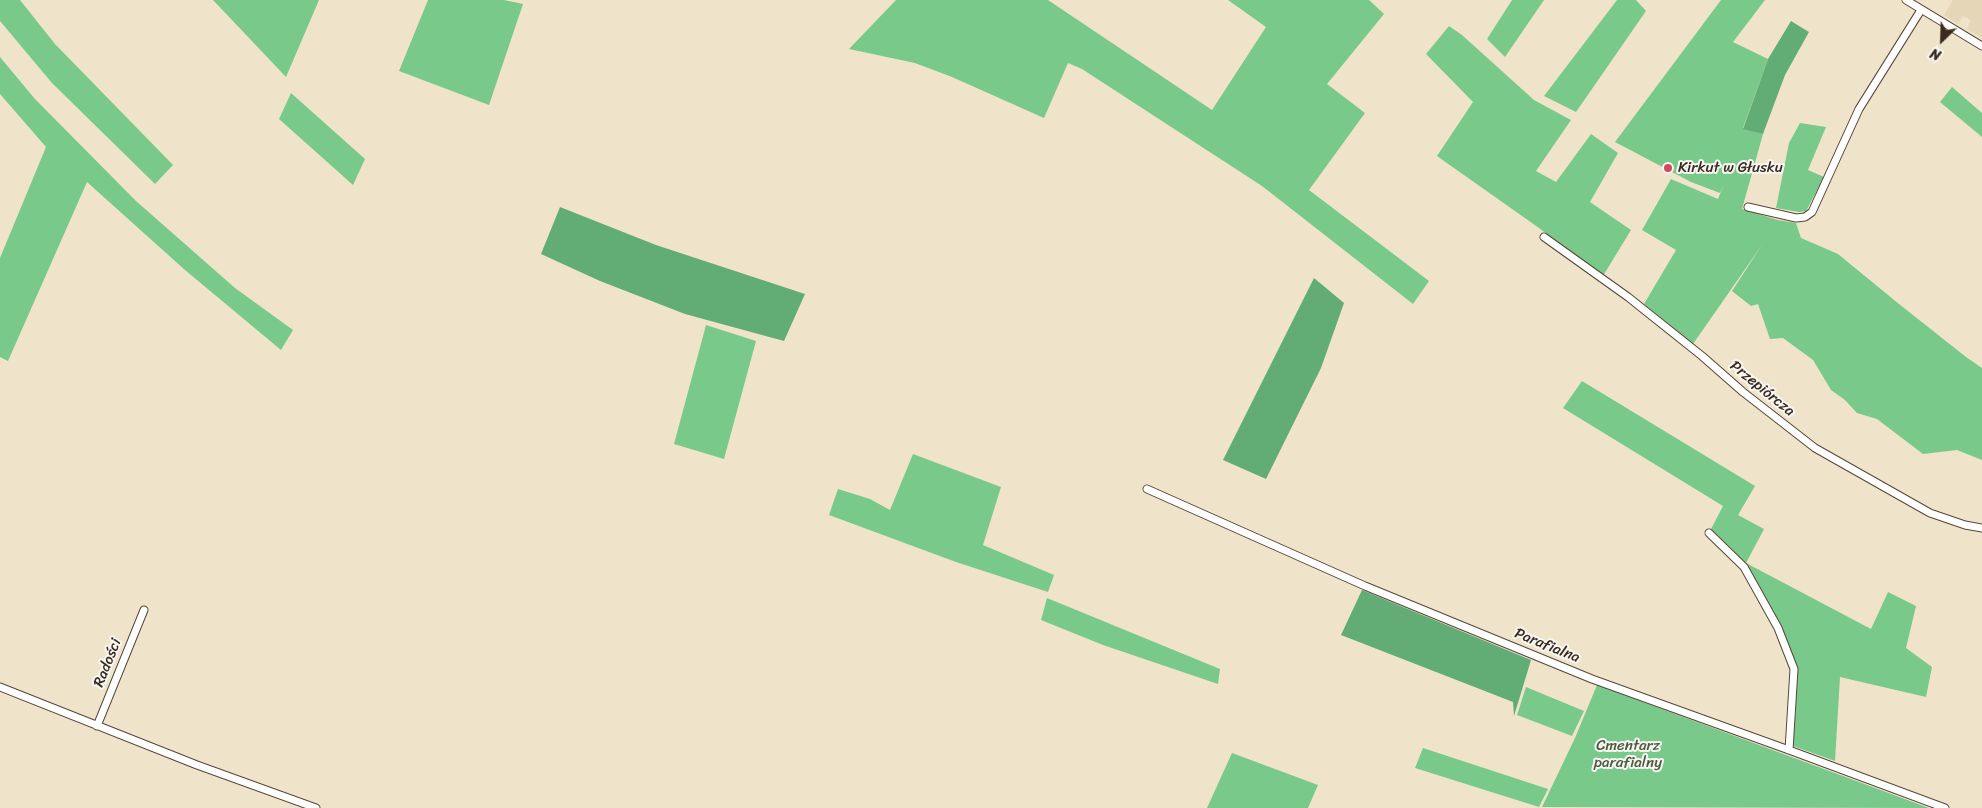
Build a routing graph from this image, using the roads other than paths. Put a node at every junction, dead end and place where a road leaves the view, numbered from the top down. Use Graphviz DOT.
graph roads {
  1 [pos="1906,0"];
  2 [pos="1921,10"];
  3 [pos="1982,46"];
  4 [pos="1748,207"];
  5 [pos="1544,237"];
  6 [pos="1147,489"];
  7 [pos="1982,528"];
  8 [pos="1709,533"];
  9 [pos="144,610"];
  10 [pos="0,687"];
  11 [pos="97,726"];
  12 [pos="1789,750"];
  13 [pos="316,808"];
  14 [pos="1945,808"];
  1 -- 2 [label="street"];
  2 -- 3 [label="street"];
  2 -- 4 [label="street"];
  5 -- 7 [label="street, Przepiórcza"];
  6 -- 12 [label="street, Parafialna"];
  8 -- 12 [label="street"];
  9 -- 11 [label="street, Radości"];
  10 -- 11 [label="street"];
  11 -- 13 [label="street"];
  12 -- 14 [label="street, Parafialna"];
}
